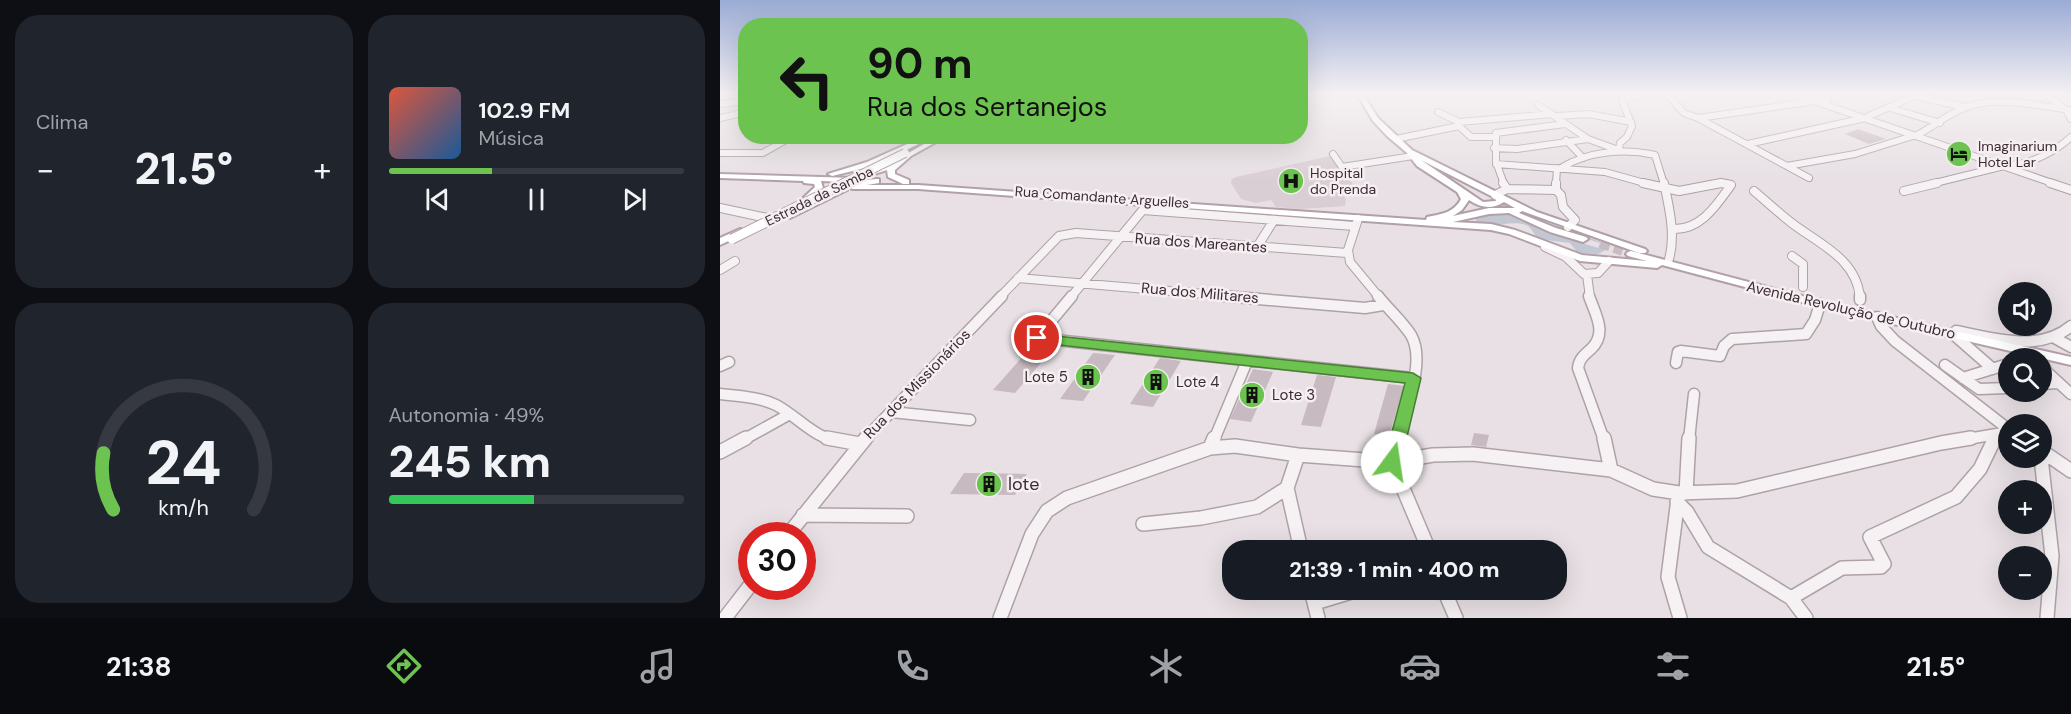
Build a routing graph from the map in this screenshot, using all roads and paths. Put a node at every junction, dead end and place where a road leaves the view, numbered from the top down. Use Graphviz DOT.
graph roads {
  1 [pos="1631,122"];
  2 [pos="1381,123"];
  3 [pos="1471,123"];
  4 [pos="1707,123"];
  5 [pos="1847,123"];
  6 [pos="1883,123"];
  7 [pos="1940,123"];
  8 [pos="1459,124"];
  9 [pos="1565,124"];
  10 [pos="1917,135"];
  11 [pos="1496,137"];
  12 [pos="2071,137"];
  13 [pos="1396,139"];
  14 [pos="1588,139"];
  15 [pos="1566,140"];
  16 [pos="779,144"];
  17 [pos="915,144"];
  18 [pos="925,144"];
  19 [pos="928,144"];
  20 [pos="1748,144"];
  21 [pos="1494,148"];
  22 [pos="1621,151"];
  23 [pos="720,153"];
  24 [pos="1411,153"];
  25 [pos="1333,154"];
  26 [pos="906,155"];
  27 [pos="1583,158"];
  28 [pos="870,164"];
  29 [pos="1496,164"];
  30 [pos="2002,164"];
  31 [pos="2022,165"];
  32 [pos="1787,166"];
  33 [pos="1559,168"];
  34 [pos="2027,172"];
  35 [pos="720,177"];
  36 [pos="799,177"];
  37 [pos="828,178"];
  38 [pos="1809,178"];
  39 [pos="876,181"];
  40 [pos="919,186"];
  41 [pos="2069,186"];
  42 [pos="1460,189"];
  43 [pos="1507,189"];
  44 [pos="1664,189"];
  45 [pos="1556,190"];
  46 [pos="1754,191"];
  47 [pos="1905,191"];
  48 [pos="1494,198"];
  49 [pos="809,206"];
  50 [pos="1145,207"];
  51 [pos="720,208"];
  52 [pos="1515,212"];
  53 [pos="1534,214"];
  54 [pos="767,218"];
  55 [pos="1274,220"];
  56 [pos="1424,221"];
  57 [pos="1356,223"];
  58 [pos="1470,226"];
  59 [pos="1568,227"];
  60 [pos="1672,229"];
  61 [pos="1121,237"];
  62 [pos="1055,239"];
  63 [pos="1603,242"];
  64 [pos="723,245"];
  65 [pos="1257,247"];
  66 [pos="1633,251"];
  67 [pos="1347,253"];
  68 [pos="1564,253"];
  69 [pos="1792,256"];
  70 [pos="1669,259"];
  71 [pos="735,261"];
  72 [pos="1609,261"];
  73 [pos="1657,265"];
  74 [pos="720,270"];
  75 [pos="1587,275"];
  76 [pos="1017,278"];
  77 [pos="1083,283"];
  78 [pos="1803,287"];
  79 [pos="1860,300"];
  80 [pos="1821,302"];
  81 [pos="1383,305"];
  82 [pos="1877,317"];
  83 [pos="2071,326"];
  84 [pos="1954,332"];
  85 [pos="2053,337"];
  86 [pos="2071,346"];
  87 [pos="2006,348"];
  88 [pos="2052,358"];
  89 [pos="2071,359"];
  90 [pos="1247,361"];
  91 [pos="1676,363"];
  92 [pos="1945,365"];
  93 [pos="1998,367"];
  94 [pos="1993,369"];
  95 [pos="1413,378"];
  96 [pos="1963,378"];
  97 [pos="2052,378"];
  98 [pos="2052,383"];
  99 [pos="2057,383"];
  100 [pos="1998,388"];
  101 [pos="720,394"];
  102 [pos="1694,394"];
  103 [pos="2071,394"];
  104 [pos="891,412"];
  105 [pos="788,415"];
  106 [pos="970,420"];
  107 [pos="1998,427"];
  108 [pos="1998,433"];
  109 [pos="1998,441"];
  110 [pos="860,444"];
  111 [pos="1210,448"];
  112 [pos="720,453"];
  113 [pos="1298,455"];
  114 [pos="2052,458"];
  115 [pos="1392,462"];
  116 [pos="2042,468"];
  117 [pos="1611,470"];
  118 [pos="2071,471"];
  119 [pos="1287,488"];
  120 [pos="1680,496"];
  121 [pos="803,515"];
  122 [pos="907,516"];
  123 [pos="798,522"];
  124 [pos="1143,524"];
  125 [pos="1298,540"];
  126 [pos="1425,540"];
  127 [pos="1791,598"];
  128 [pos="739,600"];
  129 [pos="1314,600"];
  130 [pos="1448,600"];
  131 [pos="725,618"];
  132 [pos="1000,618"];
  133 [pos="1318,618"];
  134 [pos="1456,618"];
  135 [pos="1680,618"];
  136 [pos="1806,618"];
  137 [pos="2047,618"];
  1 -- 22 [label="street"];
  2 -- 13 [label="main road, Avenida Revolução de Outubro"];
  3 -- 8 [label="street"];
  4 -- 20 [label="street"];
  5 -- 20 [label="street"];
  6 -- 10 [label="street"];
  7 -- 10 [label="street"];
  8 -- 11 [label="street"];
  8 -- 13 [label="street"];
  9 -- 11 [label="street"];
  9 -- 14 [label="street"];
  10 -- 30 [label="street"];
  10 -- 32 [label="street"];
  11 -- 21 [label="street"];
  12 -- 31 [label="street"];
  13 -- 24 [label="main road, Avenida Revolução de Outubro"];
  14 -- 15 [label="street"];
  14 -- 22 [label="street"];
  15 -- 21 [label="street"];
  15 -- 27 [label="street"];
  16 -- 23 [label="street"];
  17 -- 28 [label="main road"];
  18 -- 26 [label="main road"];
  19 -- 26 [label="main road"];
  20 -- 32 [label="street"];
  21 -- 29 [label="street"];
  22 -- 27 [label="street"];
  22 -- 44 [label="street"];
  24 -- 25 [label="street"];
  24 -- 42 [label="main road, Avenida Revolução de Outubro"];
  24 -- 48 [label="main road, Avenida Revolução de Outubro"];
  26 -- 28 [label="main road"];
  26 -- 40 [label="main road"];
  26 -- 64 [label="main road, Estrada da Samba, bridge"];
  27 -- 33 [label="street"];
  28 -- 36 [label="main road"];
  29 -- 33 [label="street"];
  29 -- 43 [label="street"];
  30 -- 31 [label="street"];
  30 -- 34 [label="street"];
  30 -- 41 [label="street"];
  30 -- 47 [label="street"];
  31 -- 34 [label="street"];
  32 -- 38 [label="street"];
  33 -- 44 [label="street"];
  33 -- 45 [label="street"];
  34 -- 41 [label="street"];
  35 -- 36 [label="main road, Rua Comandante Arguelles"];
  35 -- 54 [label="main road, Rua Comandante Arguelles"];
  36 -- 37 [label="main road, Rua Comandante Arguelles"];
  37 -- 39 [label="main road, Rua Comandante Arguelles"];
  37 -- 49 [label="main road"];
  39 -- 40 [label="main road, Rua Comandante Arguelles"];
  39 -- 40 [label="main road"];
  40 -- 49 [label="main road"];
  40 -- 50 [label="main road, Rua Comandante Arguelles"];
  40 -- 56 [label="main road, Rua Comandante Arguelles"];
  42 -- 48 [label="main road, Avenida Revolução de Outubro"];
  42 -- 56 [label="main road, Rua Comandante Arguelles"];
  43 -- 45 [label="street"];
  43 -- 48 [label="street"];
  44 -- 60 [label="street"];
  44 -- 60 [label="street"];
  45 -- 59 [label="street"];
  46 -- 79 [label="street"];
  48 -- 53 [label="main road, Avenida Revolução de Outubro"];
  49 -- 64 [label="main road"];
  50 -- 55 [label="street"];
  50 -- 57 [label="main road, Rua Comandante Arguelles"];
  50 -- 61 [label="street"];
  51 -- 54 [label="street"];
  52 -- 63 [label="main road, Avenida Revolução de Outubro"];
  53 -- 56 [label="main road"];
  53 -- 59 [label="main road, Avenida Revolução de Outubro"];
  54 -- 64 [label="main road"];
  55 -- 57 [label="street"];
  55 -- 65 [label="street"];
  57 -- 58 [label="main road, Rua Comandante Arguelles"];
  57 -- 67 [label="street"];
  58 -- 68 [label="main road, Rua Comandante Arguelles"];
  58 -- 75 [label="street"];
  59 -- 63 [label="main road, Avenida Revolução de Outubro"];
  60 -- 70 [label="street"];
  61 -- 62 [label="street, Rua dos Mareantes"];
  61 -- 65 [label="street, Rua dos Mareantes"];
  61 -- 77 [label="street"];
  62 -- 76 [label="street, Rua dos Missionários"];
  63 -- 66 [label="main road, Avenida Revolução de Outubro"];
  63 -- 68 [label="main road"];
  65 -- 67 [label="street, Rua dos Mareantes"];
  66 -- 70 [label="main road, Avenida Revolução de Outubro"];
  66 -- 73 [label="main road"];
  66 -- 80 [label="main road, Avenida Revolução de Outubro"];
  67 -- 81 [label="street"];
  68 -- 72 [label="main road"];
  69 -- 78 [label="street"];
  70 -- 80 [label="main road, Avenida Revolução de Outubro"];
  71 -- 74 [label="street"];
  72 -- 73 [label="main road"];
  72 -- 75 [label="street"];
  73 -- 80 [label="main road"];
  75 -- 117 [label="street"];
  76 -- 77 [label="street, Rua dos Militares"];
  76 -- 104 [label="street, Rua dos Missionários"];
  77 -- 81 [label="street, Rua dos Militares"];
  77 -- 90 [label="street"];
  80 -- 82 [label="main road, Avenida Revolução de Outubro"];
  80 -- 84 [label="main road, Avenida Revolução de Outubro"];
  80 -- 91 [label="street"];
  81 -- 95 [label="street"];
  82 -- 84 [label="main road, Avenida Revolução de Outubro"];
  82 -- 107 [label="street"];
  83 -- 85 [label="street"];
  84 -- 85 [label="street"];
  84 -- 87 [label="main road, Avenida Revolução de Outubro"];
  84 -- 89 [label="main road, Avenida Revolução de Outubro"];
  84 -- 94 [label="street"];
  85 -- 86 [label="street"];
  88 -- 89 [label="main road, Avenida Revolução de Outubro"];
  90 -- 95 [label="street"];
  90 -- 111 [label="street"];
  92 -- 96 [label="street"];
  93 -- 94 [label="street"];
  94 -- 96 [label="street"];
  95 -- 115 [label="street"];
  96 -- 100 [label="street"];
  97 -- 99 [label="street"];
  98 -- 99 [label="street"];
  99 -- 103 [label="street"];
  101 -- 105 [label="street"];
  102 -- 120 [label="street"];
  104 -- 106 [label="street"];
  104 -- 110 [label="street, Rua dos Missionários"];
  105 -- 110 [label="street"];
  105 -- 112 [label="street"];
  108 -- 120 [label="street"];
  109 -- 127 [label="street"];
  110 -- 121 [label="street, Rua dos Missionários"];
  111 -- 113 [label="street"];
  111 -- 132 [label="street"];
  113 -- 115 [label="street"];
  113 -- 119 [label="street"];
  114 -- 118 [label="street"];
  115 -- 117 [label="street"];
  115 -- 126 [label="street"];
  116 -- 137 [label="street"];
  117 -- 120 [label="street"];
  119 -- 124 [label="street"];
  119 -- 125 [label="street"];
  120 -- 127 [label="street"];
  120 -- 135 [label="street"];
  121 -- 122 [label="street"];
  121 -- 123 [label="street, Rua dos Missionários"];
  127 -- 136 [label="street"];
  128 -- 131 [label="street"];
  129 -- 133 [label="street"];
  130 -- 134 [label="street"];
}
